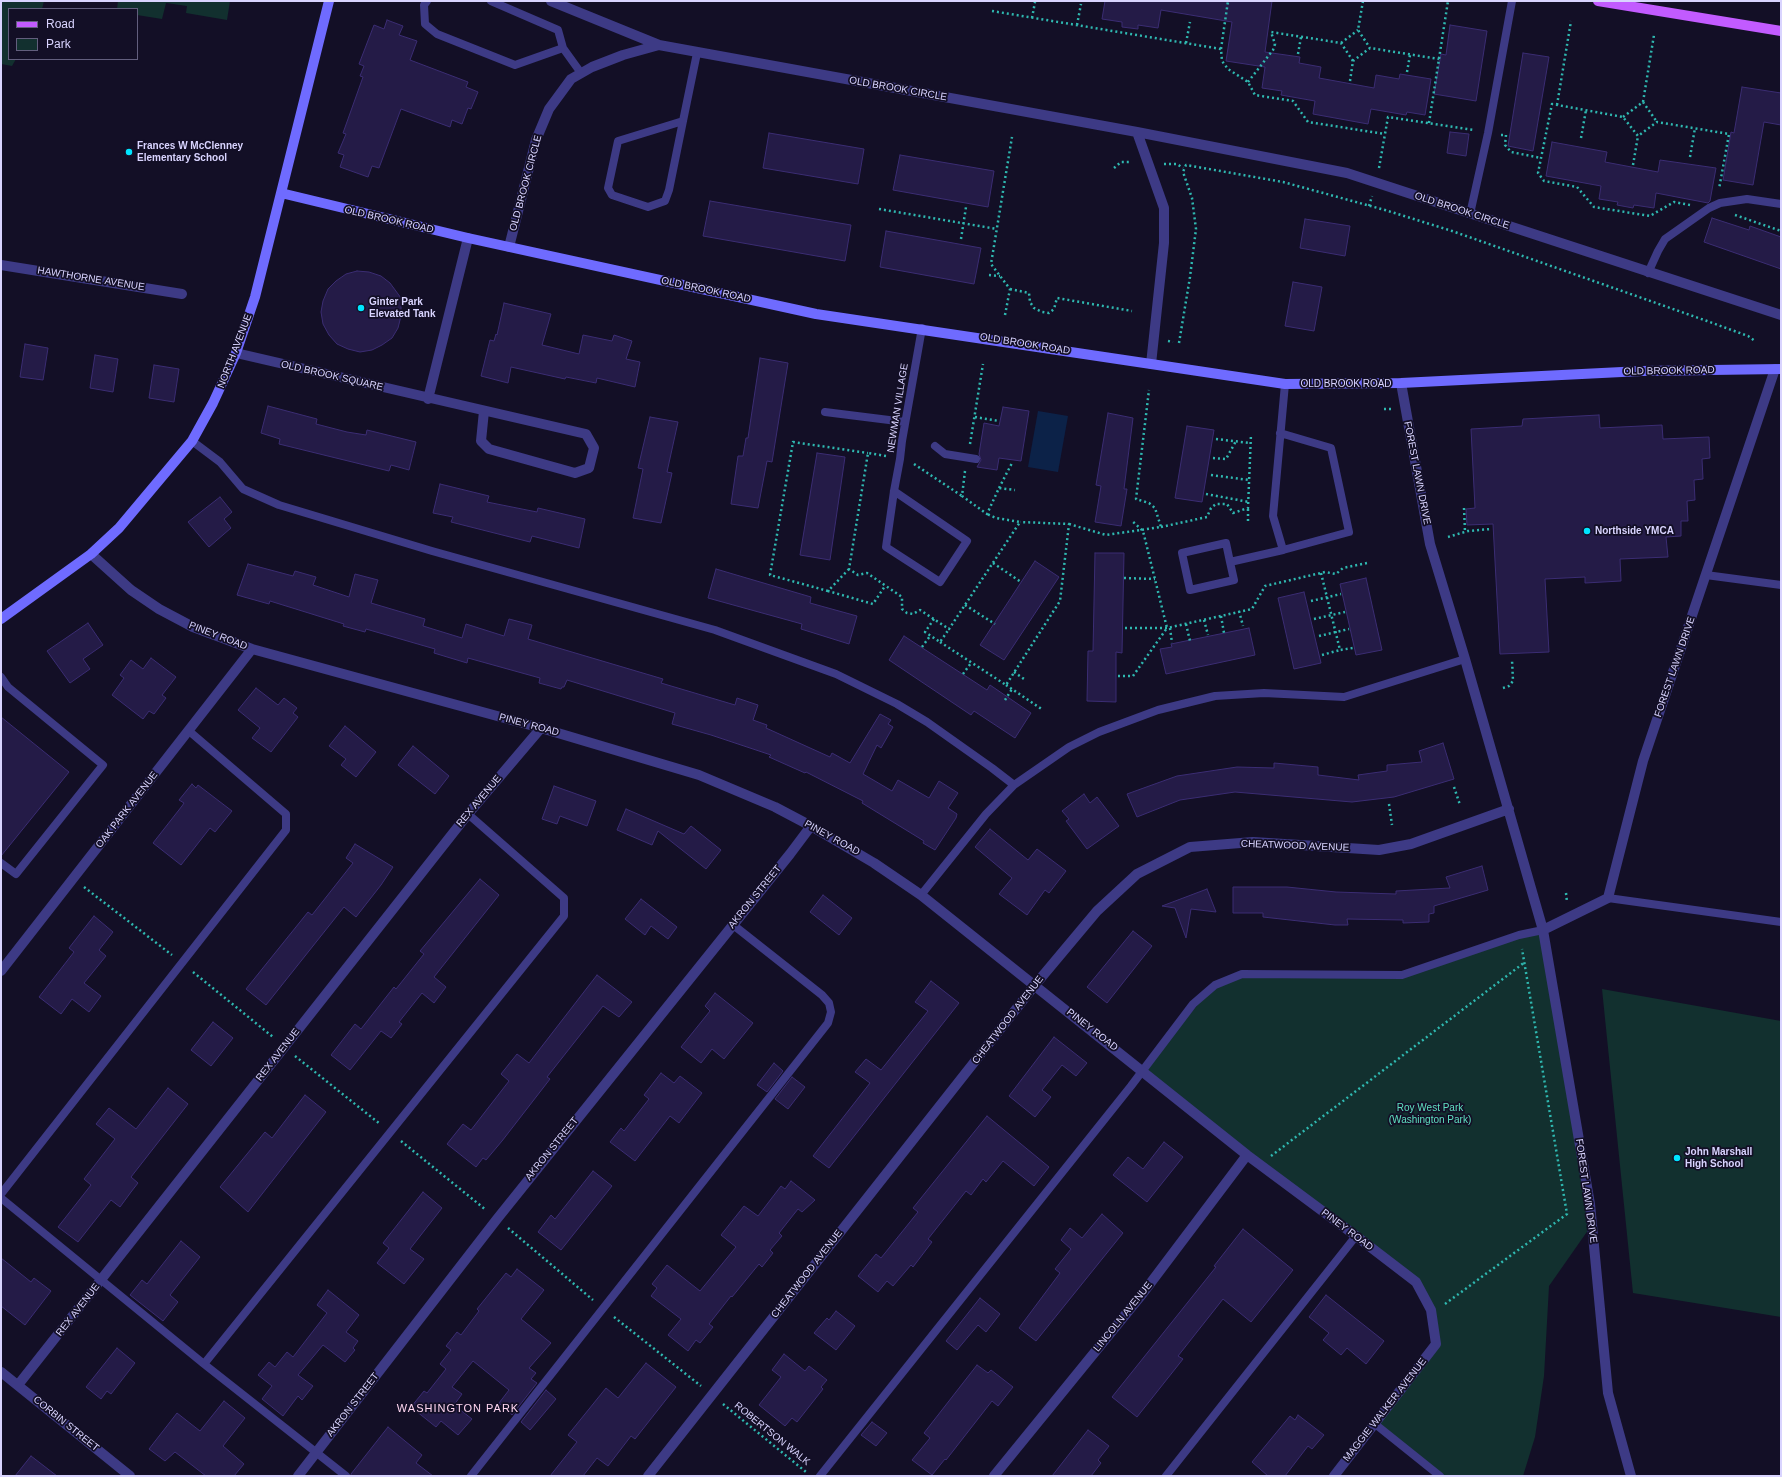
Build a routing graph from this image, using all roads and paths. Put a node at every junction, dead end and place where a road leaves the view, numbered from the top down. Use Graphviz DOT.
graph roads {
  1 [pos="329,1"];
  2 [pos="426,1"];
  3 [pos="491,1"];
  4 [pos="551,1"];
  5 [pos="1228,1"];
  6 [pos="1363,1"];
  7 [pos="1448,1"];
  8 [pos="1512,1"];
  9 [pos="1598,1"];
  10 [pos="1035,2"];
  11 [pos="1081,4"];
  12 [pos="992,11"];
  13 [pos="1032,18"];
  14 [pos="1571,21"];
  15 [pos="1190,22"];
  16 [pos="1077,25"];
  17 [pos="1358,30"];
  18 [pos="1781,31"];
  19 [pos="1654,35"];
  20 [pos="1302,37"];
  21 [pos="1186,43"];
  22 [pos="1341,43"];
  23 [pos="659,45"];
  24 [pos="562,48"];
  25 [pos="1370,48"];
  26 [pos="1221,49"];
  27 [pos="697,52"];
  28 [pos="1298,54"];
  29 [pos="1410,55"];
  30 [pos="1439,59"];
  31 [pos="1353,61"];
  32 [pos="1407,72"];
  33 [pos="581,73"];
  34 [pos="1350,81"];
  35 [pos="1248,82"];
  36 [pos="1643,102"];
  37 [pos="1557,105"];
  38 [pos="1586,110"];
  39 [pos="1623,117"];
  40 [pos="683,121"];
  41 [pos="1657,122"];
  42 [pos="1429,123"];
  43 [pos="1695,128"];
  44 [pos="1480,131"];
  45 [pos="1138,132"];
  46 [pos="1385,134"];
  47 [pos="1496,134"];
  48 [pos="1638,136"];
  49 [pos="1012,137"];
  50 [pos="1581,138"];
  51 [pos="1690,157"];
  52 [pos="1541,158"];
  53 [pos="1121,162"];
  54 [pos="1380,163"];
  55 [pos="1177,164"];
  56 [pos="1633,165"];
  57 [pos="1114,168"];
  58 [pos="1183,168"];
  59 [pos="1719,190"];
  60 [pos="281,193"];
  61 [pos="1371,198"];
  62 [pos="1781,204"];
  63 [pos="1693,205"];
  64 [pos="1369,206"];
  65 [pos="966,207"];
  66 [pos="878,209"];
  67 [pos="1729,213"];
  68 [pos="1470,214"];
  69 [pos="963,224"];
  70 [pos="997,229"];
  71 [pos="1781,231"];
  72 [pos="468,238"];
  73 [pos="961,239"];
  74 [pos="509,247"];
  75 [pos="1,265"];
  76 [pos="1648,273"];
  77 [pos="989,275"];
  78 [pos="1000,276"];
  79 [pos="1010,289"];
  80 [pos="182,294"];
  81 [pos="1132,311"];
  82 [pos="1005,315"];
  83 [pos="1781,315"];
  84 [pos="922,328"];
  85 [pos="1755,341"];
  86 [pos="1179,343"];
  87 [pos="236,353"];
  88 [pos="1151,364"];
  89 [pos="1778,369"];
  90 [pos="1401,383"];
  91 [pos="1285,384"];
  92 [pos="1149,390"];
  93 [pos="428,398"];
  94 [pos="484,411"];
  95 [pos="825,412"];
  96 [pos="975,417"];
  97 [pos="999,421"];
  98 [pos="905,422"];
  99 [pos="1280,433"];
  100 [pos="1251,434"];
  101 [pos="1216,439"];
  102 [pos="192,441"];
  103 [pos="1236,441"];
  104 [pos="1250,443"];
  105 [pos="935,446"];
  106 [pos="868,453"];
  107 [pos="1213,458"];
  108 [pos="900,459"];
  109 [pos="976,459"];
  110 [pos="1012,463"];
  111 [pos="1211,475"];
  112 [pos="1249,480"];
  113 [pos="999,488"];
  114 [pos="894,491"];
  115 [pos="1206,494"];
  116 [pos="962,496"];
  117 [pos="1249,502"];
  118 [pos="1248,508"];
  119 [pos="1464,508"];
  120 [pos="1132,520"];
  121 [pos="1248,521"];
  122 [pos="1020,522"];
  123 [pos="1069,524"];
  124 [pos="1161,527"];
  125 [pos="1491,529"];
  126 [pos="1143,531"];
  127 [pos="1465,532"];
  128 [pos="1448,537"];
  129 [pos="1283,550"];
  130 [pos="91,554"];
  131 [pos="1230,562"];
  132 [pos="992,563"];
  133 [pos="1367,563"];
  134 [pos="849,570"];
  135 [pos="1322,573"];
  136 [pos="1706,575"];
  137 [pos="1124,578"];
  138 [pos="1155,579"];
  139 [pos="1021,582"];
  140 [pos="1781,585"];
  141 [pos="885,586"];
  142 [pos="828,591"];
  143 [pos="1341,594"];
  144 [pos="1327,597"];
  145 [pos="1310,601"];
  146 [pos="965,605"];
  147 [pos="1239,611"];
  148 [pos="1345,612"];
  149 [pos="1332,615"];
  150 [pos="1221,616"];
  151 [pos="1,619"];
  152 [pos="934,619"];
  153 [pos="1204,620"];
  154 [pos="1314,620"];
  155 [pos="994,624"];
  156 [pos="1186,624"];
  157 [pos="1243,626"];
  158 [pos="1125,628"];
  159 [pos="1168,628"];
  160 [pos="949,629"];
  161 [pos="1349,629"];
  162 [pos="1335,632"];
  163 [pos="1224,633"];
  164 [pos="1208,635"];
  165 [pos="930,636"];
  166 [pos="1319,636"];
  167 [pos="1190,641"];
  168 [pos="940,642"];
  169 [pos="1172,643"];
  170 [pos="922,647"];
  171 [pos="1353,648"];
  172 [pos="252,649"];
  173 [pos="1340,650"];
  174 [pos="1322,654"];
  175 [pos="1465,659"];
  176 [pos="1512,660"];
  177 [pos="971,662"];
  178 [pos="1014,672"];
  179 [pos="964,674"];
  180 [pos="1118,676"];
  181 [pos="1,677"];
  182 [pos="1024,679"];
  183 [pos="1006,685"];
  184 [pos="1503,688"];
  185 [pos="1012,689"];
  186 [pos="1005,700"];
  187 [pos="1043,710"];
  188 [pos="542,728"];
  189 [pos="189,731"];
  190 [pos="1014,785"];
  191 [pos="1454,787"];
  192 [pos="1389,804"];
  193 [pos="1460,805"];
  194 [pos="1509,808"];
  195 [pos="468,814"];
  196 [pos="1392,825"];
  197 [pos="810,826"];
  198 [pos="1,863"];
  199 [pos="921,895"];
  200 [pos="1608,898"];
  201 [pos="1781,922"];
  202 [pos="732,924"];
  203 [pos="1543,930"];
  204 [pos="1519,935"];
  205 [pos="1525,962"];
  206 [pos="1,971"];
  207 [pos="1035,985"];
  208 [pos="1142,1069"];
  209 [pos="1247,1155"];
  210 [pos="1259,1164"];
  211 [pos="1,1194"];
  212 [pos="1,1198"];
  213 [pos="1356,1236"];
  214 [pos="101,1280"];
  215 [pos="1431,1310"];
  216 [pos="1436,1344"];
  217 [pos="204,1364"];
  218 [pos="1,1372"];
  219 [pos="18,1385"];
  220 [pos="723,1404"];
  221 [pos="1374,1424"];
  222 [pos="316,1453"];
  223 [pos="130,1476"];
  224 [pos="298,1476"];
  225 [pos="346,1476"];
  226 [pos="471,1476"];
  227 [pos="648,1476"];
  228 [pos="812,1476"];
  229 [pos="820,1476"];
  230 [pos="994,1476"];
  231 [pos="1166,1476"];
  232 [pos="1334,1476"];
  233 [pos="1440,1476"];
  234 [pos="1631,1476"];
  1 -- 60 [label="street, NORTH AVENUE"];
  2 -- 24 [label="lane"];
  3 -- 24 [label="lane"];
  4 -- 23 [label="street, OLD BROOK CIRCLE"];
  5 -- 26 [label="path"];
  6 -- 17 [label="path"];
  7 -- 30 [label="path"];
  8 -- 68 [label="lane"];
  9 -- 18 [label="main road"];
  10 -- 13 [label="path"];
  11 -- 16 [label="path"];
  12 -- 13 [label="path"];
  13 -- 16 [label="path"];
  14 -- 37 [label="path"];
  15 -- 21 [label="path"];
  16 -- 21 [label="path"];
  17 -- 22 [label="path"];
  17 -- 25 [label="path"];
  19 -- 36 [label="path"];
  20 -- 22 [label="path"];
  20 -- 28 [label="path"];
  20 -- 35 [label="path"];
  21 -- 26 [label="path"];
  22 -- 31 [label="path"];
  23 -- 27 [label="street, OLD BROOK CIRCLE"];
  23 -- 33 [label="street, OLD BROOK CIRCLE"];
  24 -- 33 [label="lane"];
  25 -- 29 [label="path"];
  25 -- 31 [label="path"];
  26 -- 35 [label="path"];
  27 -- 40 [label="lane"];
  27 -- 45 [label="street, OLD BROOK CIRCLE"];
  29 -- 30 [label="path"];
  29 -- 32 [label="path"];
  30 -- 42 [label="path"];
  31 -- 34 [label="path"];
  33 -- 74 [label="street, OLD BROOK CIRCLE"];
  35 -- 46 [label="path"];
  36 -- 39 [label="path"];
  36 -- 41 [label="path"];
  37 -- 38 [label="path"];
  37 -- 52 [label="path"];
  38 -- 39 [label="path"];
  38 -- 50 [label="path"];
  39 -- 48 [label="path"];
  40 -- 40 [label="lane"];
  41 -- 43 [label="path"];
  41 -- 48 [label="path"];
  42 -- 44 [label="path"];
  42 -- 46 [label="path"];
  43 -- 51 [label="path"];
  43 -- 59 [label="path"];
  45 -- 68 [label="street, OLD BROOK CIRCLE"];
  45 -- 88 [label="street"];
  46 -- 54 [label="path"];
  47 -- 52 [label="path"];
  48 -- 56 [label="path"];
  49 -- 70 [label="path"];
  52 -- 63 [label="path"];
  53 -- 57 [label="path"];
  55 -- 58 [label="path"];
  58 -- 64 [label="path"];
  58 -- 86 [label="path"];
  60 -- 72 [label="street, OLD BROOK ROAD"];
  60 -- 87 [label="street, NORTH AVENUE"];
  61 -- 64 [label="path"];
  62 -- 76 [label="lane"];
  64 -- 85 [label="path"];
  65 -- 69 [label="path"];
  66 -- 69 [label="path"];
  67 -- 71 [label="path"];
  68 -- 76 [label="street, OLD BROOK CIRCLE"];
  69 -- 70 [label="path"];
  69 -- 73 [label="path"];
  70 -- 78 [label="path"];
  72 -- 74 [label="street, OLD BROOK ROAD"];
  72 -- 93 [label="street"];
  74 -- 84 [label="street, OLD BROOK ROAD"];
  75 -- 80 [label="street, HAWTHORNE AVENUE"];
  76 -- 83 [label="street, OLD BROOK CIRCLE"];
  77 -- 78 [label="path"];
  78 -- 79 [label="path"];
  79 -- 81 [label="path"];
  79 -- 82 [label="path"];
  84 -- 88 [label="street, OLD BROOK ROAD"];
  84 -- 98 [label="lane, NEWMAN VILLAGE"];
  87 -- 93 [label="street, OLD BROOK SQUARE"];
  87 -- 102 [label="street, NORTH AVENUE"];
  88 -- 91 [label="street, OLD BROOK ROAD"];
  89 -- 90 [label="street, OLD BROOK ROAD"];
  89 -- 136 [label="street, FOREST LAWN DRIVE"];
  90 -- 91 [label="street, OLD BROOK ROAD"];
  90 -- 175 [label="street, FOREST LAWN DRIVE"];
  91 -- 99 [label="lane"];
  92 -- 124 [label="path"];
  93 -- 94 [label="street, OLD BROOK SQUARE"];
  94 -- 94 [label="street, OLD BROOK SQUARE"];
  95 -- 98 [label="lane"];
  96 -- 97 [label="path"];
  98 -- 108 [label="lane, NEWMAN VILLAGE"];
  99 -- 129 [label="lane"];
  99 -- 129 [label="lane"];
  100 -- 104 [label="path"];
  101 -- 103 [label="path"];
  102 -- 130 [label="street, NORTH AVENUE"];
  102 -- 190 [label="lane"];
  103 -- 104 [label="path"];
  103 -- 107 [label="path"];
  104 -- 112 [label="path"];
  105 -- 109 [label="lane"];
  106 -- 142 [label="path"];
  108 -- 114 [label="lane, NEWMAN VILLAGE"];
  108 -- 116 [label="path"];
  110 -- 113 [label="path"];
  111 -- 112 [label="path"];
  112 -- 117 [label="path"];
  114 -- 114 [label="lane, NEWMAN VILLAGE"];
  115 -- 117 [label="path"];
  117 -- 118 [label="path"];
  118 -- 121 [label="path"];
  118 -- 124 [label="path"];
  119 -- 127 [label="path"];
  120 -- 126 [label="path"];
  122 -- 123 [label="path"];
  123 -- 126 [label="path"];
  123 -- 178 [label="path"];
  124 -- 126 [label="path"];
  125 -- 127 [label="path"];
  126 -- 138 [label="path"];
  127 -- 128 [label="path"];
  129 -- 131 [label="lane"];
  130 -- 151 [label="street, NORTH AVENUE"];
  130 -- 172 [label="street, PINEY ROAD"];
  131 -- 131 [label="lane"];
  132 -- 139 [label="path"];
  133 -- 135 [label="path"];
  134 -- 142 [label="path"];
  135 -- 144 [label="path"];
  135 -- 147 [label="path"];
  136 -- 140 [label="lane"];
  136 -- 200 [label="street, FOREST LAWN DRIVE"];
  137 -- 138 [label="path"];
  138 -- 159 [label="path"];
  141 -- 142 [label="path"];
  143 -- 144 [label="path"];
  144 -- 145 [label="path"];
  144 -- 149 [label="path"];
  146 -- 155 [label="path"];
  147 -- 150 [label="path"];
  147 -- 157 [label="path"];
  148 -- 149 [label="path"];
  149 -- 154 [label="path"];
  149 -- 162 [label="path"];
  150 -- 153 [label="path"];
  150 -- 163 [label="path"];
  152 -- 165 [label="path"];
  153 -- 156 [label="path"];
  153 -- 164 [label="path"];
  156 -- 159 [label="path"];
  156 -- 167 [label="path"];
  158 -- 159 [label="path"];
  159 -- 169 [label="path"];
  159 -- 180 [label="path"];
  160 -- 168 [label="path"];
  161 -- 162 [label="path"];
  162 -- 166 [label="path"];
  162 -- 173 [label="path"];
  165 -- 168 [label="path"];
  165 -- 170 [label="path"];
  168 -- 177 [label="path"];
  171 -- 173 [label="path"];
  172 -- 188 [label="street, PINEY ROAD"];
  172 -- 189 [label="street, OAK PARK AVENUE"];
  173 -- 174 [label="path"];
  175 -- 190 [label="lane"];
  175 -- 194 [label="street, FOREST LAWN DRIVE"];
  176 -- 184 [label="path"];
  177 -- 179 [label="path"];
  177 -- 183 [label="path"];
  178 -- 182 [label="path"];
  178 -- 183 [label="path"];
  181 -- 198 [label="lane"];
  183 -- 185 [label="path"];
  185 -- 186 [label="path"];
  185 -- 187 [label="path"];
  188 -- 195 [label="street, REX AVENUE"];
  188 -- 197 [label="street, PINEY ROAD"];
  189 -- 206 [label="street, OAK PARK AVENUE"];
  189 -- 211 [label="lane"];
  190 -- 199 [label="lane"];
  191 -- 193 [label="path"];
  192 -- 196 [label="path"];
  194 -- 203 [label="street, FOREST LAWN DRIVE"];
  194 -- 207 [label="street, CHEATWOOD AVENUE"];
  195 -- 214 [label="street, REX AVENUE"];
  195 -- 217 [label="lane"];
  197 -- 199 [label="street, PINEY ROAD"];
  197 -- 202 [label="street, AKRON STREET"];
  199 -- 207 [label="street, PINEY ROAD"];
  200 -- 201 [label="lane"];
  200 -- 203 [label="street"];
  202 -- 222 [label="street, AKRON STREET"];
  202 -- 226 [label="lane"];
  203 -- 204 [label="lane"];
  203 -- 234 [label="street, FOREST LAWN DRIVE"];
  204 -- 205 [label="path"];
  204 -- 208 [label="lane"];
  205 -- 210 [label="path"];
  205 -- 215 [label="path"];
  207 -- 208 [label="street, PINEY ROAD"];
  207 -- 227 [label="street, CHEATWOOD AVENUE"];
  208 -- 209 [label="street, PINEY ROAD"];
  208 -- 229 [label="lane"];
  209 -- 210 [label="street, PINEY ROAD"];
  209 -- 230 [label="street, LINCOLN AVENUE"];
  210 -- 213 [label="street, PINEY ROAD"];
  212 -- 214 [label="lane"];
  213 -- 215 [label="street, PINEY ROAD"];
  213 -- 231 [label="lane"];
  214 -- 217 [label="lane"];
  214 -- 219 [label="street, REX AVENUE"];
  215 -- 216 [label="street, PINEY ROAD"];
  216 -- 221 [label="street, MAGGIE WALKER AVENUE"];
  217 -- 222 [label="lane"];
  218 -- 219 [label="street, CORBIN STREET"];
  219 -- 223 [label="street, CORBIN STREET"];
  220 -- 228 [label="path, ROBERTSON WALK"];
  221 -- 232 [label="street, MAGGIE WALKER AVENUE"];
  221 -- 233 [label="lane"];
  222 -- 224 [label="street, AKRON STREET"];
  222 -- 225 [label="lane"];
}
